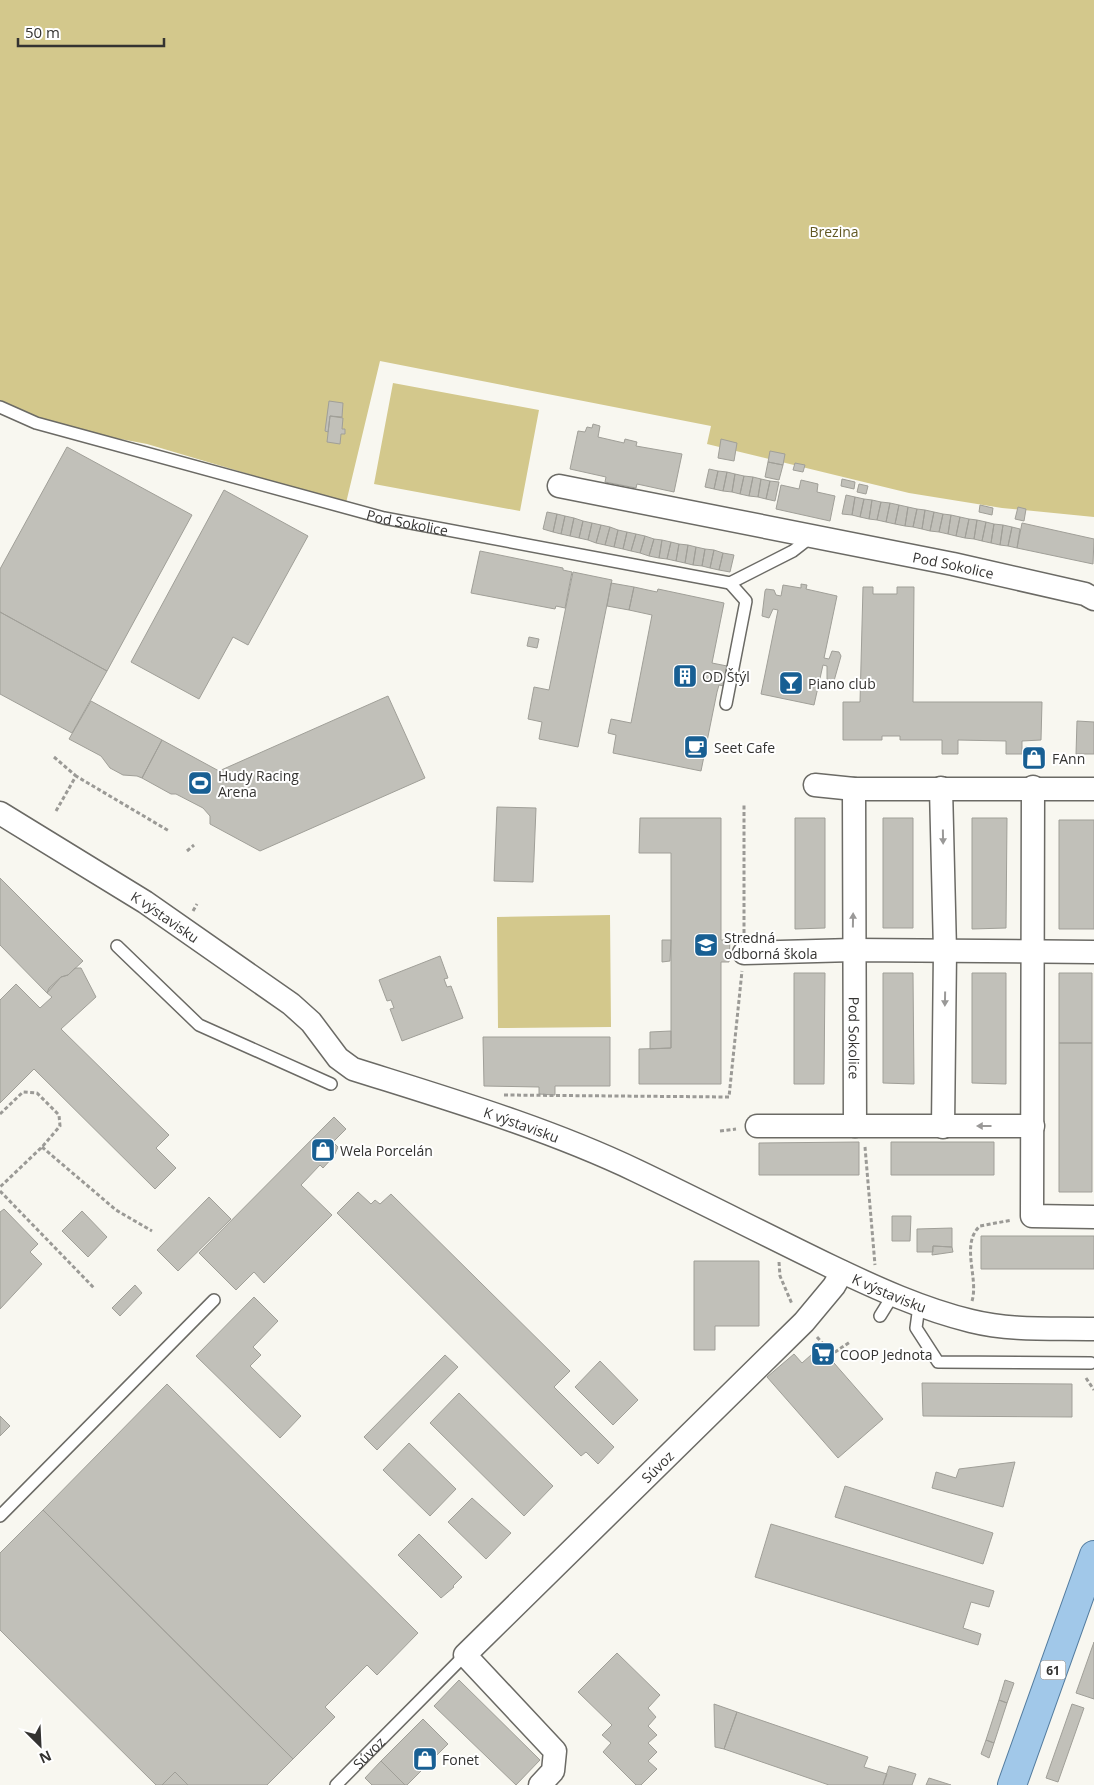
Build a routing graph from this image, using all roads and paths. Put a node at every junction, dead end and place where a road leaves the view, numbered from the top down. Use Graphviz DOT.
graph roads {
  1 [pos="0,407"];
  2 [pos="559,486"];
  3 [pos="811,537"];
  4 [pos="730,583"];
  5 [pos="1094,599"];
  6 [pos="726,704"];
  7 [pos="54,757"];
  8 [pos="76,776"];
  9 [pos="815,786"];
  10 [pos="1033,787"];
  11 [pos="941,788"];
  12 [pos="854,789"];
  13 [pos="1094,789"];
  14 [pos="744,804"];
  15 [pos="56,810"];
  16 [pos="0,813"];
  17 [pos="169,831"];
  18 [pos="194,845"];
  19 [pos="187,851"];
  20 [pos="117,946"];
  21 [pos="853,950"];
  22 [pos="945,951"];
  23 [pos="1033,952"];
  24 [pos="1094,952"];
  25 [pos="744,953"];
  26 [pos="331,1084"];
  27 [pos="500,1095"];
  28 [pos="0,1114"];
  29 [pos="758,1126"];
  30 [pos="859,1126"];
  31 [pos="943,1126"];
  32 [pos="1033,1126"];
  33 [pos="42,1147"];
  34 [pos="0,1187"];
  35 [pos="0,1191"];
  36 [pos="1032,1216"];
  37 [pos="1094,1217"];
  38 [pos="152,1231"];
  39 [pos="778,1259"];
  40 [pos="842,1272"];
  41 [pos="876,1274"];
  42 [pos="94,1288"];
  43 [pos="893,1295"];
  44 [pos="214,1300"];
  45 [pos="971,1302"];
  46 [pos="793,1305"];
  47 [pos="919,1306"];
  48 [pos="880,1316"];
  49 [pos="1094,1329"];
  50 [pos="811,1330"];
  51 [pos="850,1342"];
  52 [pos="1091,1362"];
  53 [pos="1082,1372"];
  54 [pos="1094,1390"];
  55 [pos="0,1516"];
  56 [pos="1094,1555"];
  57 [pos="465,1655"];
  58 [pos="336,1785"];
  59 [pos="540,1785"];
  60 [pos="1012,1785"];
  1 -- 4 [label="lane, Pod Sokolice"];
  2 -- 3 [label="street, Pod Sokolice"];
  3 -- 4 [label="lane"];
  3 -- 5 [label="street, Pod Sokolice"];
  4 -- 6 [label="lane"];
  7 -- 8 [label="path"];
  8 -- 15 [label="path"];
  8 -- 17 [label="path"];
  9 -- 12 [label="street"];
  10 -- 11 [label="street"];
  10 -- 13 [label="street"];
  10 -- 23 [label="street"];
  11 -- 12 [label="street"];
  11 -- 22 [label="street, one-way"];
  21 -- 12 [label="street, Pod Sokolice, one-way"];
  14 -- 25 [label="path"];
  16 -- 40 [label="street, K výstavisku"];
  18 -- 19 [label="path"];
  20 -- 26 [label="lane"];
  21 -- 22 [label="street"];
  21 -- 25 [label="street"];
  21 -- 30 [label="street, Pod Sokolice"];
  22 -- 23 [label="street"];
  22 -- 31 [label="street, one-way"];
  23 -- 24 [label="street"];
  23 -- 32 [label="street"];
  25 -- 27 [label="path"];
  28 -- 33 [label="path"];
  29 -- 30 [label="street"];
  30 -- 31 [label="street"];
  30 -- 41 [label="path"];
  32 -- 31 [label="street, one-way"];
  32 -- 36 [label="street"];
  33 -- 34 [label="path"];
  33 -- 38 [label="path"];
  35 -- 42 [label="path"];
  36 -- 37 [label="street"];
  36 -- 45 [label="path"];
  39 -- 46 [label="path"];
  40 -- 43 [label="street, K výstavisku"];
  40 -- 57 [label="street, Súvoz"];
  43 -- 47 [label="street, K výstavisku"];
  43 -- 48 [label="lane"];
  44 -- 55 [label="lane"];
  47 -- 49 [label="street, K výstavisku"];
  47 -- 52 [label="lane"];
  50 -- 51 [label="path"];
  53 -- 54 [label="path"];
  56 -- 60 [label="main road, 61"];
  57 -- 58 [label="lane, Súvoz"];
  57 -- 59 [label="street"];
}
